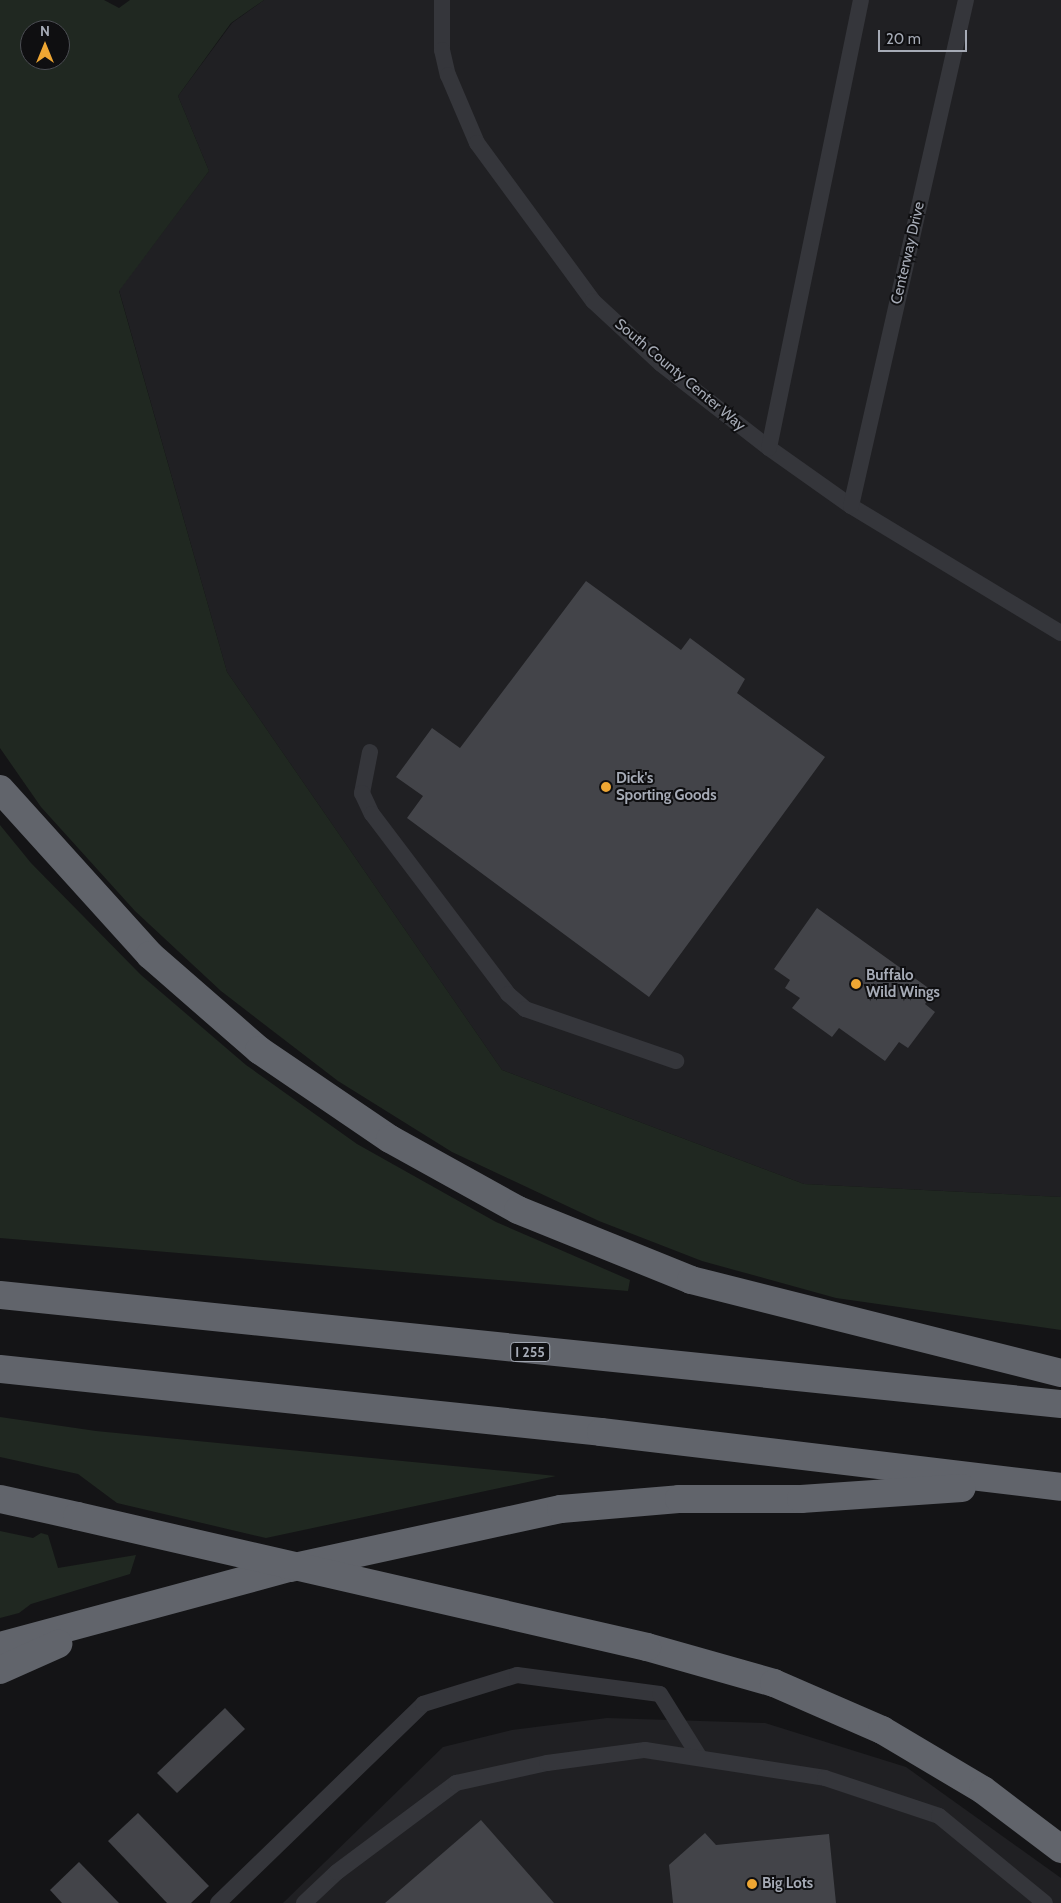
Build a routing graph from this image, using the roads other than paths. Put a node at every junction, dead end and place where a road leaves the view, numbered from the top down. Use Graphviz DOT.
graph roads {
  1 [pos="442,0"];
  2 [pos="861,0"];
  3 [pos="966,0"];
  4 [pos="769,448"];
  5 [pos="850,506"];
  6 [pos="1061,633"];
  7 [pos="370,752"];
  8 [pos="0,789"];
  9 [pos="676,1062"];
  10 [pos="0,1295"];
  11 [pos="0,1369"];
  12 [pos="1061,1373"];
  13 [pos="1061,1404"];
  14 [pos="1031,1484"];
  15 [pos="1061,1487"];
  16 [pos="0,1499"];
  17 [pos="128,1612"];
  18 [pos="0,1646"];
  19 [pos="0,1670"];
  20 [pos="700,1758"];
  21 [pos="1061,1849"];
  22 [pos="218,1903"];
  23 [pos="304,1903"];
  24 [pos="1045,1903"];
  1 -- 4 [label="lane, South County Center Way"];
  2 -- 4 [label="lane"];
  3 -- 5 [label="lane, Centerway Drive"];
  4 -- 5 [label="lane, South County Center Way"];
  5 -- 6 [label="lane, South County Center Way"];
  7 -- 9 [label="lane"];
  8 -- 12 [label="highway"];
  10 -- 13 [label="highway, I 255"];
  11 -- 14 [label="highway"];
  14 -- 15 [label="highway"];
  14 -- 17 [label="highway"];
  16 -- 21 [label="highway, bridge"];
  17 -- 18 [label="highway"];
  17 -- 19 [label="highway"];
  20 -- 22 [label="lane"];
  20 -- 23 [label="lane"];
  20 -- 24 [label="lane"];
}
